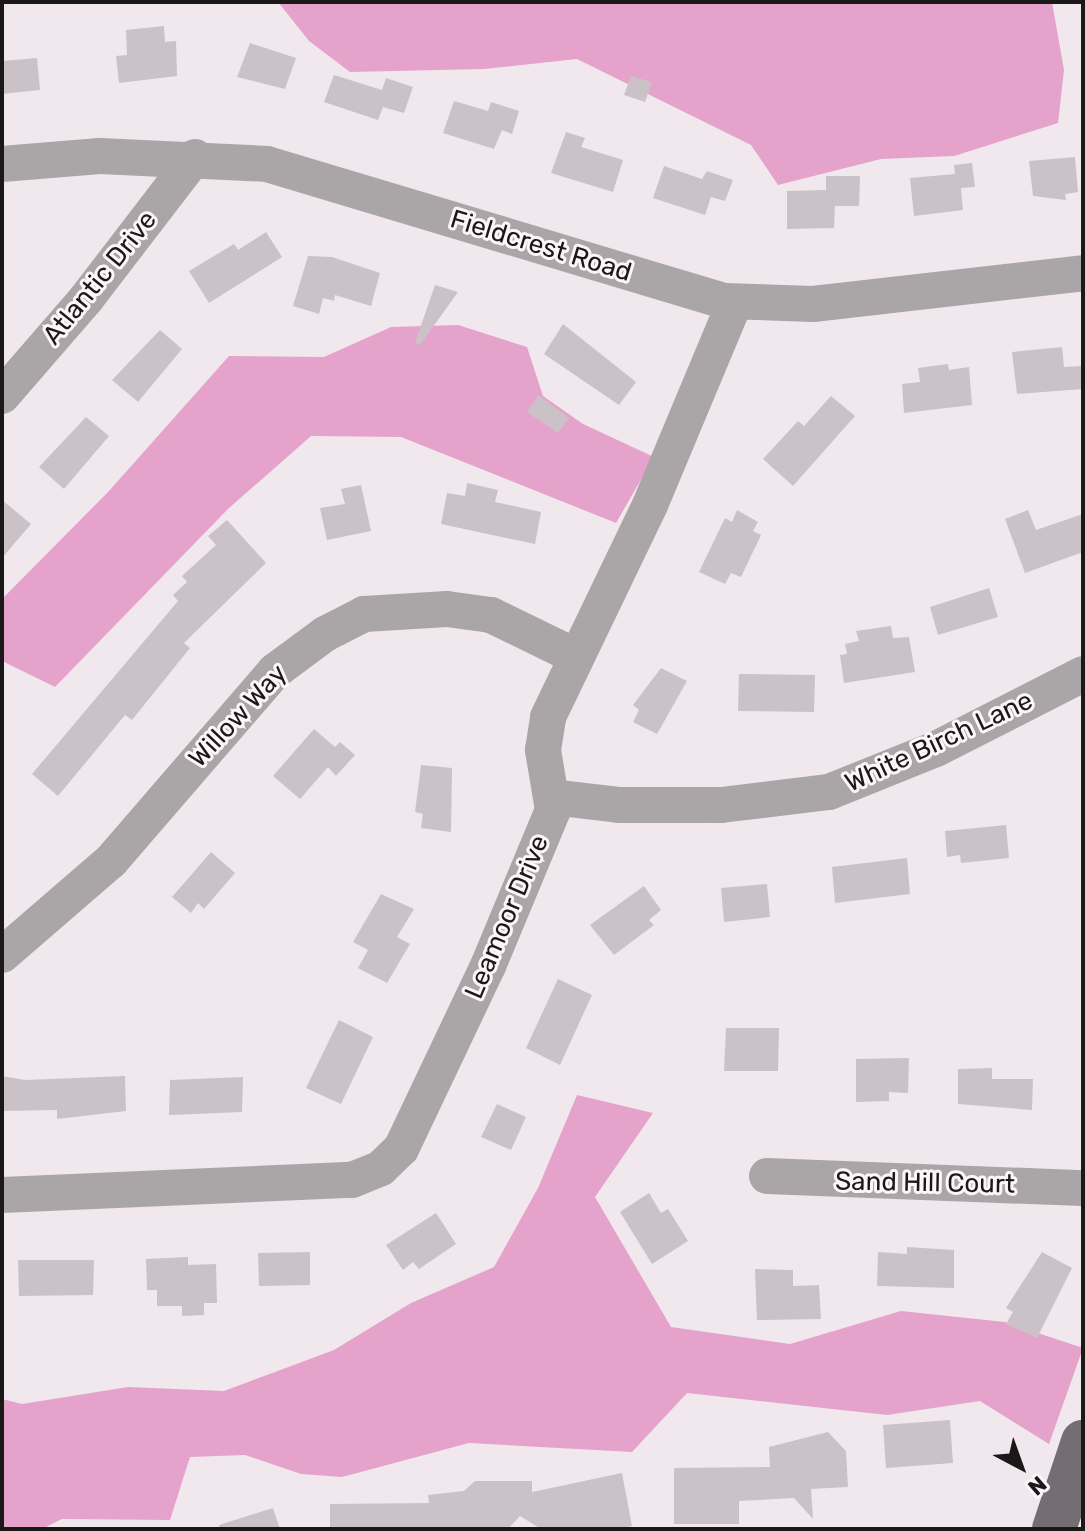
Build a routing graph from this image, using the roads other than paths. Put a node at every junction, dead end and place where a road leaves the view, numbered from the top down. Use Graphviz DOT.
graph roads {
  1 [pos="195,157"];
  2 [pos="2,164"];
  3 [pos="1083,273"];
  4 [pos="735,302"];
  5 [pos="2,396"];
  6 [pos="575,656"];
  7 [pos="1083,674"];
  8 [pos="552,797"];
  9 [pos="2,955"];
  10 [pos="767,1176"];
  11 [pos="1083,1188"];
  12 [pos="2,1195"];
  13 [pos="1083,1442"];
  14 [pos="1054,1529"];
  1 -- 2 [label="street, Fieldcrest Road"];
  1 -- 4 [label="street, Fieldcrest Road"];
  1 -- 5 [label="street, Atlantic Drive"];
  3 -- 4 [label="street, Fieldcrest Road"];
  4 -- 6 [label="street, Leamoor Drive"];
  6 -- 8 [label="street, Leamoor Drive"];
  6 -- 9 [label="street, Willow Way"];
  7 -- 8 [label="street, White Birch Lane"];
  8 -- 12 [label="street, Leamoor Drive"];
  10 -- 11 [label="street, Sand Hill Court"];
  13 -- 14 [label="main road"];
}
